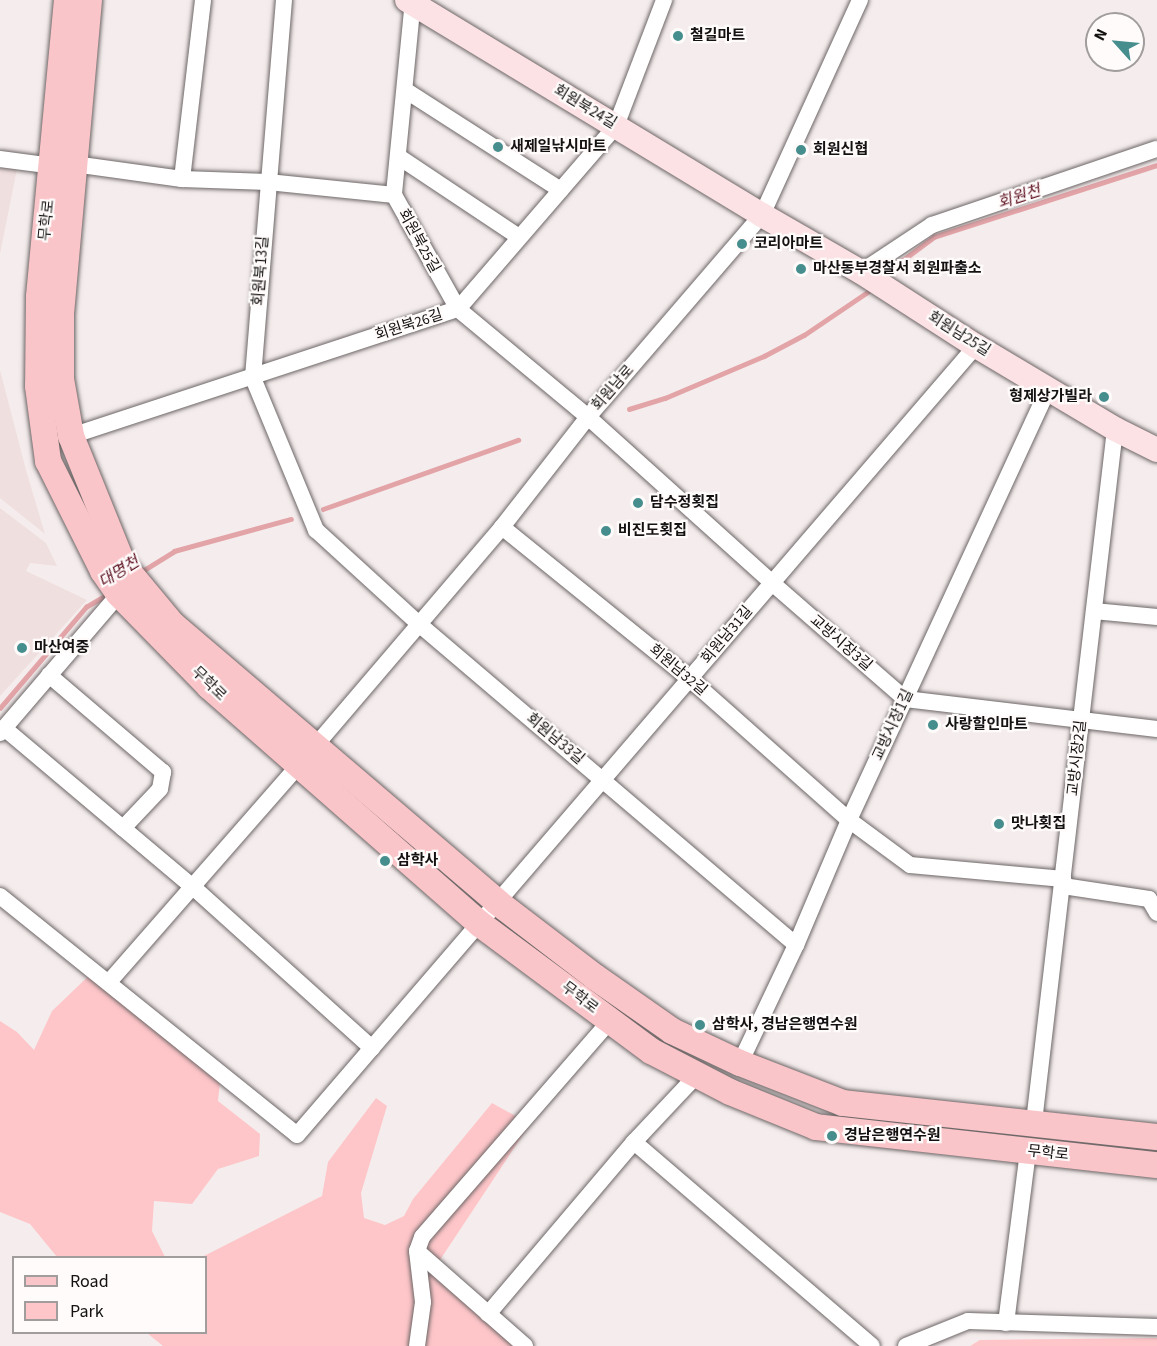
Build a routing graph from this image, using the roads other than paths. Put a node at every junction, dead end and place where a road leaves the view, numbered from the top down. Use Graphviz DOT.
graph roads {
  1 [pos="67,0"];
  2 [pos="89,0"];
  3 [pos="203,0"];
  4 [pos="284,0"];
  5 [pos="664,0"];
  6 [pos="860,0"];
  7 [pos="411,1"];
  8 [pos="405,90"];
  9 [pos="616,126"];
  10 [pos="1157,148"];
  11 [pos="399,157"];
  12 [pos="0,159"];
  13 [pos="64,165"];
  14 [pos="182,179"];
  15 [pos="268,183"];
  16 [pos="561,190"];
  17 [pos="394,195"];
  18 [pos="762,215"];
  19 [pos="519,237"];
  20 [pos="861,272"];
  21 [pos="458,309"];
  22 [pos="976,346"];
  23 [pos="253,378"];
  24 [pos="1049,388"];
  25 [pos="588,417"];
  26 [pos="1115,429"];
  27 [pos="71,436"];
  28 [pos="1157,450"];
  29 [pos="502,527"];
  30 [pos="316,530"];
  31 [pos="120,578"];
  32 [pos="771,582"];
  33 [pos="1094,611"];
  34 [pos="1157,617"];
  35 [pos="419,624"];
  36 [pos="50,675"];
  37 [pos="690,679"];
  38 [pos="905,699"];
  39 [pos="1081,721"];
  40 [pos="1157,729"];
  41 [pos="2,730"];
  42 [pos="316,746"];
  43 [pos="298,766"];
  44 [pos="604,780"];
  45 [pos="849,820"];
  46 [pos="123,828"];
  47 [pos="1063,882"];
  48 [pos="193,887"];
  49 [pos="0,896"];
  50 [pos="497,902"];
  51 [pos="1157,913"];
  52 [pos="480,924"];
  53 [pos="796,945"];
  54 [pos="109,982"];
  55 [pos="610,1021"];
  56 [pos="372,1048"];
  57 [pos="740,1063"];
  58 [pos="697,1075"];
  59 [pos="1034,1122"];
  60 [pos="1157,1137"];
  61 [pos="634,1142"];
  62 [pos="1028,1150"];
  63 [pos="1157,1165"];
  64 [pos="417,1251"];
  65 [pos="488,1314"];
  66 [pos="1006,1323"];
  67 [pos="1157,1327"];
  68 [pos="417,1346"];
  69 [pos="525,1346"];
  70 [pos="872,1346"];
  71 [pos="906,1346"];
  1 -- 13 [label="main road, 무학로"];
  2 -- 13 [label="main road, 무학로"];
  3 -- 14 [label="street"];
  4 -- 15 [label="street, 회원북13길"];
  5 -- 9 [label="street, 회원북26길"];
  6 -- 18 [label="street, 회원남로"];
  7 -- 8 [label="street, 회원북25길"];
  7 -- 9 [label="main road, 회원북24길"];
  8 -- 11 [label="street, 회원북25길"];
  8 -- 16 [label="street"];
  9 -- 16 [label="street, 회원북26길"];
  9 -- 18 [label="main road, 회원북24길"];
  10 -- 20 [label="street"];
  11 -- 17 [label="street, 회원북25길"];
  11 -- 19 [label="street"];
  12 -- 13 [label="street"];
  13 -- 14 [label="street"];
  13 -- 27 [label="main road, 무학로"];
  13 -- 31 [label="main road, 무학로"];
  14 -- 15 [label="street"];
  15 -- 17 [label="street"];
  15 -- 23 [label="street, 회원북13길"];
  16 -- 19 [label="street, 회원북26길"];
  17 -- 21 [label="street, 회원북25길"];
  18 -- 20 [label="main road, 회원남25길"];
  18 -- 25 [label="street, 회원남로"];
  19 -- 21 [label="street, 회원북26길"];
  20 -- 22 [label="main road, 회원남25길"];
  21 -- 23 [label="street, 회원북26길"];
  21 -- 25 [label="street, 회원북25길"];
  22 -- 24 [label="main road, 회원남25길"];
  22 -- 32 [label="street, 회원남31길"];
  23 -- 27 [label="street, 회원북26길"];
  23 -- 30 [label="street, 회원북13길"];
  24 -- 26 [label="main road, 회원남25길"];
  24 -- 38 [label="street, 교방시장1길"];
  25 -- 29 [label="street, 회원남로"];
  25 -- 32 [label="street, 교방시장3길"];
  26 -- 28 [label="main road, 회원남25길"];
  26 -- 33 [label="street, 교방시장2길"];
  27 -- 31 [label="main road, 무학로"];
  29 -- 35 [label="street, 회원남로"];
  29 -- 37 [label="street, 회원남32길"];
  30 -- 35 [label="street, 회원남33길"];
  31 -- 36 [label="street"];
  31 -- 42 [label="main road, 무학로"];
  31 -- 43 [label="main road, 무학로"];
  32 -- 37 [label="street, 회원남31길"];
  32 -- 38 [label="street, 교방시장3길"];
  33 -- 34 [label="street"];
  33 -- 39 [label="street, 교방시장2길"];
  35 -- 42 [label="street, 회원남로"];
  35 -- 44 [label="street, 회원남33길"];
  36 -- 41 [label="street"];
  36 -- 46 [label="street"];
  37 -- 44 [label="street, 회원남31길"];
  37 -- 45 [label="street, 회원남32길"];
  38 -- 39 [label="street"];
  38 -- 45 [label="street, 교방시장1길"];
  39 -- 40 [label="street"];
  39 -- 47 [label="street, 교방시장2길"];
  41 -- 46 [label="street"];
  42 -- 43 [label="street, 회원남로"];
  42 -- 50 [label="main road, 무학로"];
  43 -- 48 [label="street, 회원남로"];
  43 -- 52 [label="main road, 무학로"];
  44 -- 50 [label="street, 회원남31길"];
  44 -- 53 [label="street, 회원남33길"];
  45 -- 47 [label="street, 회원남32길"];
  45 -- 53 [label="street, 교방시장1길"];
  46 -- 48 [label="street"];
  47 -- 51 [label="street, 회원남32길"];
  47 -- 59 [label="street, 교방시장2길"];
  48 -- 54 [label="street, 회원남로"];
  48 -- 56 [label="street"];
  49 -- 54 [label="street"];
  50 -- 52 [label="street, 회원남31길"];
  50 -- 57 [label="main road, 무학로"];
  52 -- 55 [label="main road, 무학로"];
  52 -- 56 [label="street, 회원남31길"];
  53 -- 57 [label="street, 교방시장1길"];
  54 -- 56 [label="street, 회원남31길"];
  55 -- 58 [label="main road, 무학로"];
  55 -- 64 [label="street"];
  57 -- 59 [label="main road, 무학로"];
  58 -- 61 [label="street"];
  58 -- 62 [label="main road, 무학로"];
  59 -- 60 [label="main road, 무학로"];
  61 -- 65 [label="street"];
  61 -- 70 [label="street"];
  62 -- 63 [label="main road, 무학로"];
  62 -- 66 [label="street"];
  64 -- 65 [label="street"];
  64 -- 68 [label="street"];
  65 -- 69 [label="street"];
  66 -- 67 [label="street"];
  66 -- 71 [label="street"];
}
